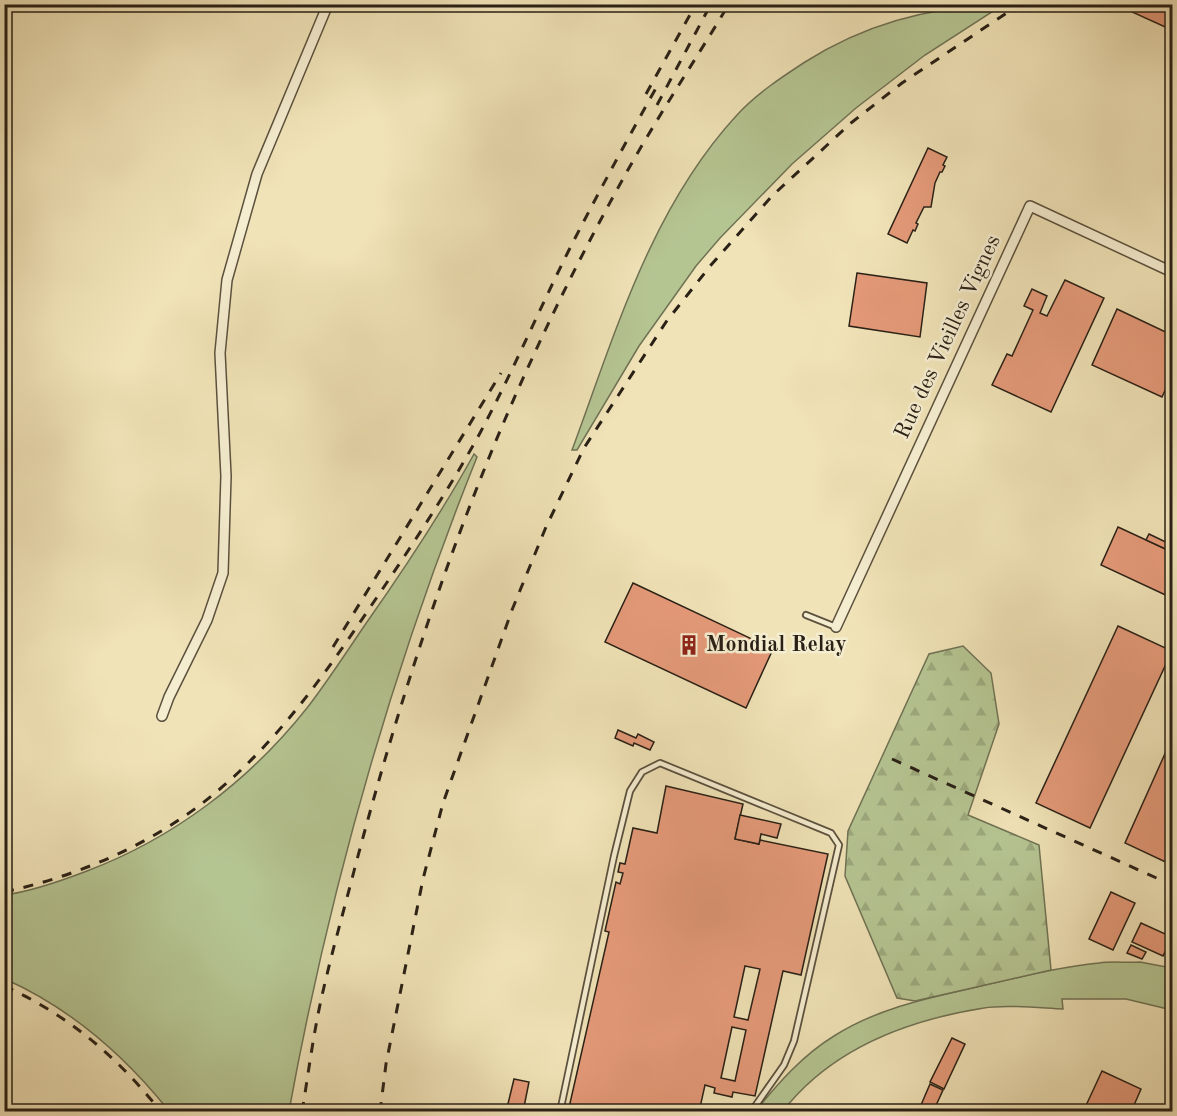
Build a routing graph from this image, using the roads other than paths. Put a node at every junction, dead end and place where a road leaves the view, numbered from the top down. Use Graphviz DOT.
graph roads {
  1 [pos="328,4"];
  2 [pos="1173,272"];
  3 [pos="807,615"];
  4 [pos="836,627"];
  5 [pos="162,716"];
  6 [pos="560,1112"];
  7 [pos="752,1112"];
  1 -- 5 [label="street"];
  2 -- 4 [label="street, Rue des Vieilles Vignes"];
  3 -- 4 [label="lane"];
  6 -- 7 [label="lane"];
}
